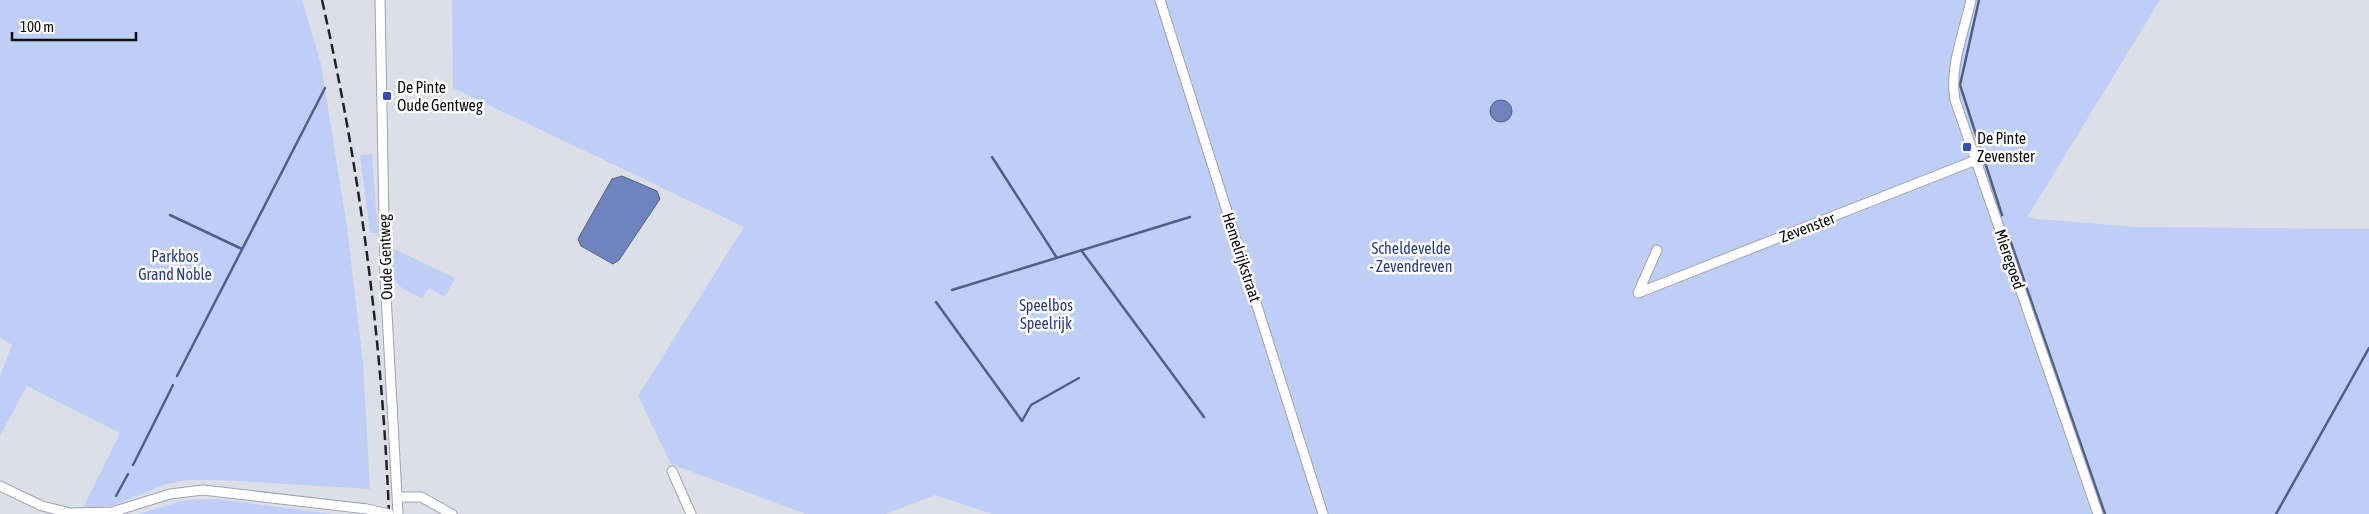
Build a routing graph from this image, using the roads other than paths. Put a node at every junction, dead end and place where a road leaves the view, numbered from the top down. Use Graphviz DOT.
graph roads {
  1 [pos="380,0"];
  2 [pos="1160,0"];
  3 [pos="1971,0"];
  4 [pos="1976,160"];
  5 [pos="1657,250"];
  6 [pos="672,471"];
  7 [pos="0,486"];
  8 [pos="398,497"];
  9 [pos="101,514"];
  10 [pos="389,514"];
  11 [pos="398,514"];
  12 [pos="452,514"];
  13 [pos="691,514"];
  14 [pos="1323,514"];
  15 [pos="2098,514"];
  1 -- 8 [label="street, Oude Gentweg"];
  2 -- 14 [label="street, Hemelrijkstraat"];
  3 -- 4 [label="street, Mieregoed"];
  4 -- 5 [label="street, Zevenster"];
  4 -- 15 [label="street, Mieregoed"];
  6 -- 13 [label="street"];
  7 -- 9 [label="street"];
  8 -- 11 [label="street, Oude Gentweg"];
  8 -- 12 [label="street"];
  9 -- 10 [label="street, bridge"];
}
